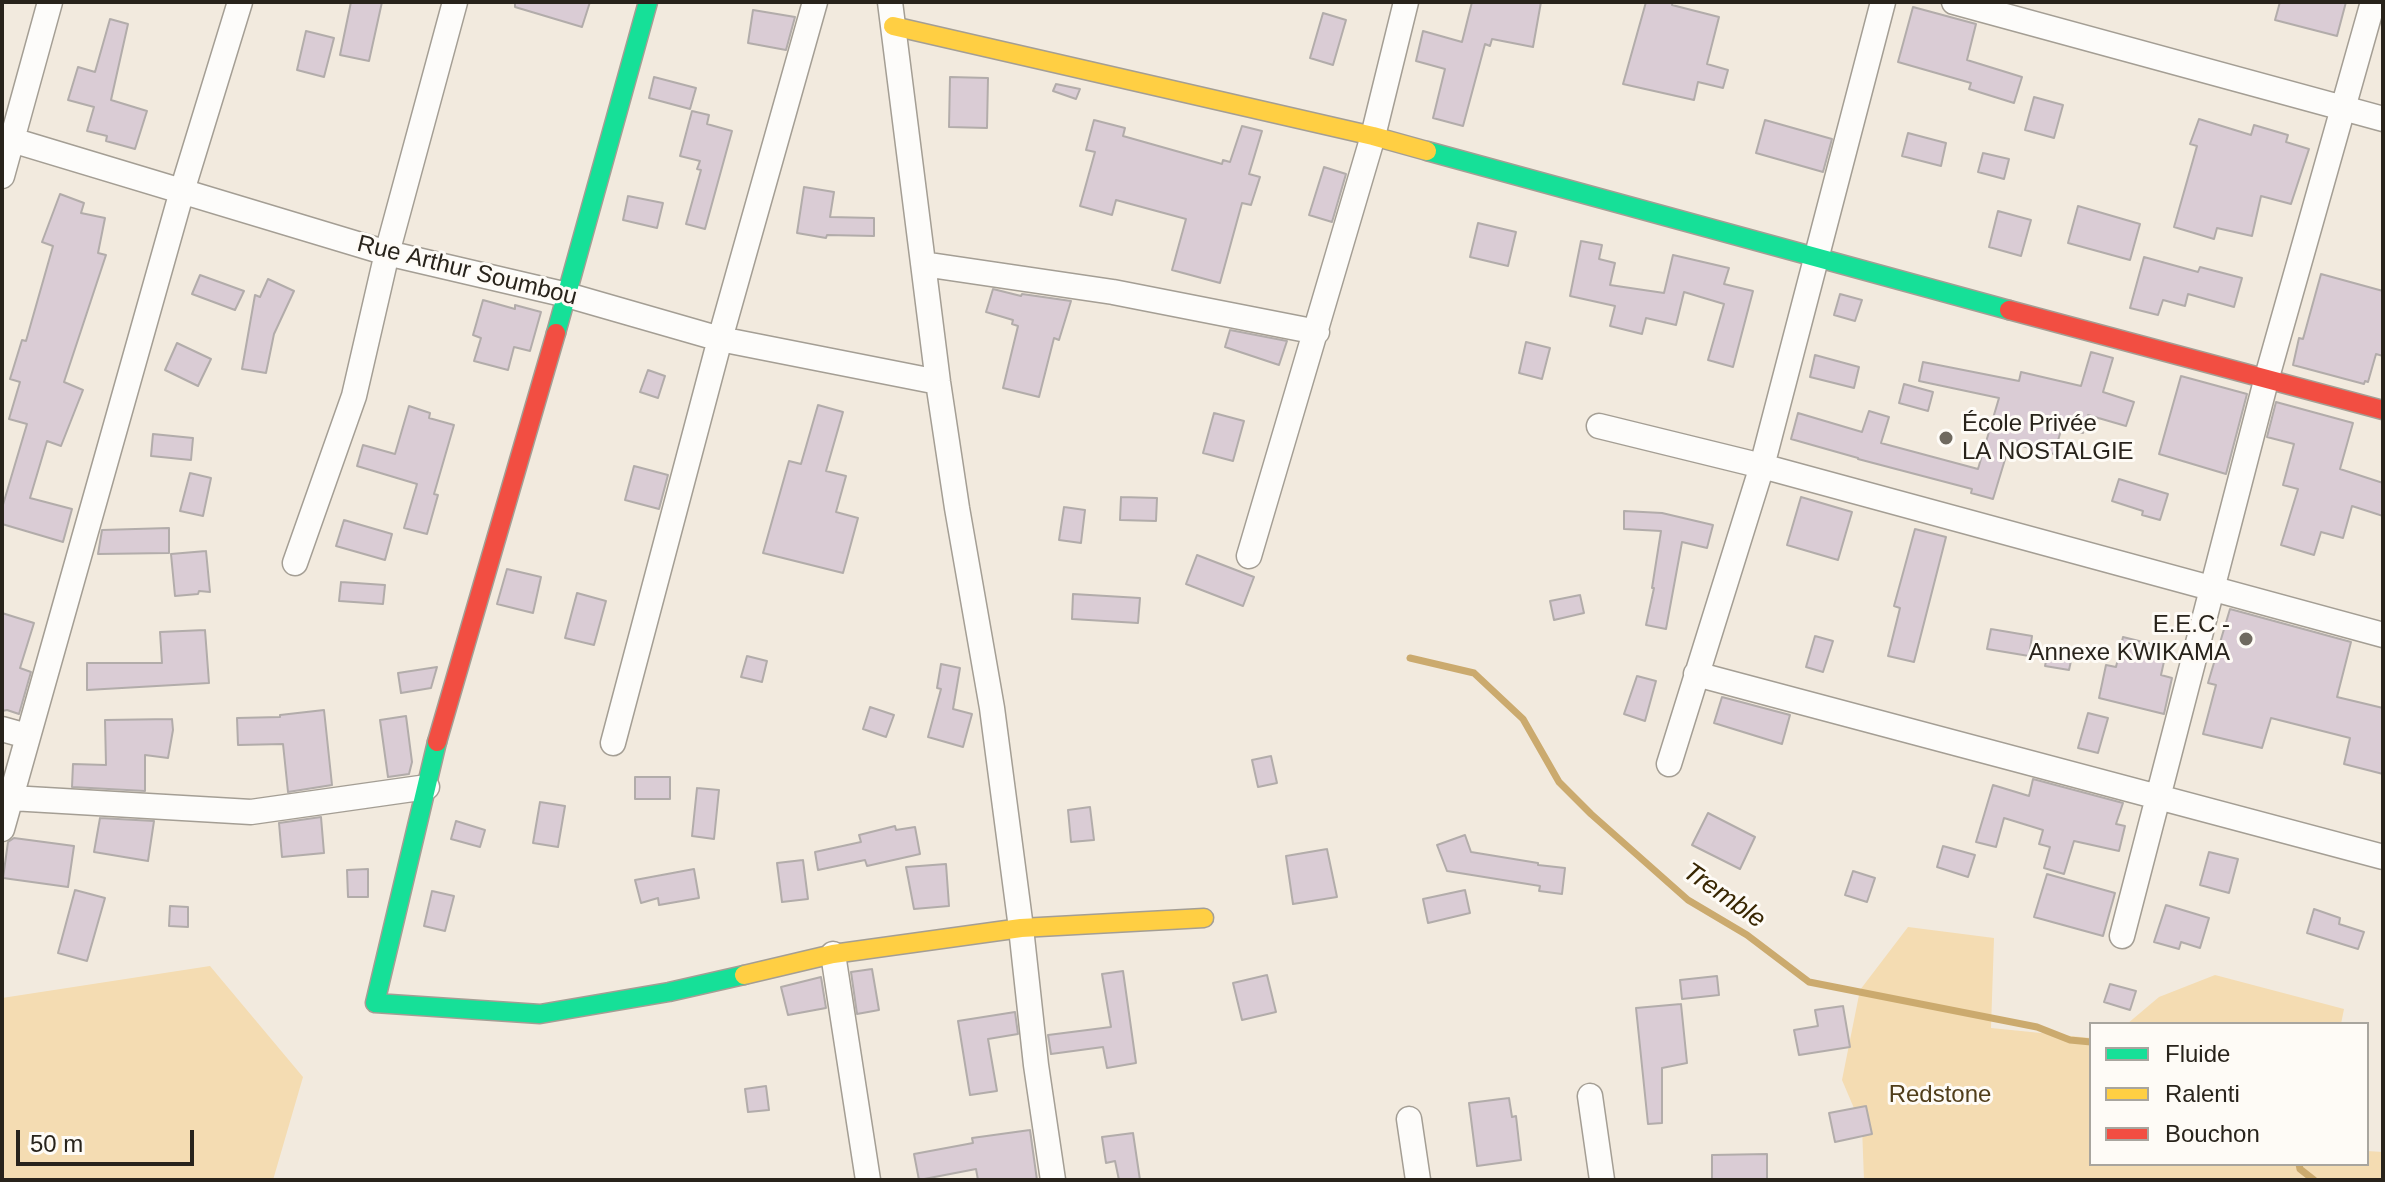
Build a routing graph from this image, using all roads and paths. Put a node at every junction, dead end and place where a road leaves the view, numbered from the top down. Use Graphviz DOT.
graph roads {
  1 [pos="50,2"];
  2 [pos="240,2"];
  3 [pos="455,2"];
  4 [pos="648,2"];
  5 [pos="815,2"];
  6 [pos="1406,2"];
  7 [pos="1883,2"];
  8 [pos="1954,2"];
  9 [pos="2373,2"];
  10 [pos="891,14"];
  11 [pos="2343,108"];
  12 [pos="2383,119"];
  13 [pos="1373,136"];
  14 [pos="7,139"];
  15 [pos="2,176"];
  16 [pos="182,191"];
  17 [pos="387,253"];
  18 [pos="1817,258"];
  19 [pos="923,264"];
  20 [pos="567,295"];
  21 [pos="1317,332"];
  22 [pos="720,339"];
  23 [pos="2267,377"];
  24 [pos="938,382"];
  25 [pos="2383,410"];
  26 [pos="1599,426"];
  27 [pos="1762,466"];
  28 [pos="1249,556"];
  29 [pos="295,563"];
  30 [pos="2212,590"];
  31 [pos="2383,635"];
  32 [pos="1696,674"];
  33 [pos="2,729"];
  34 [pos="27,736"];
  35 [pos="613,743"];
  36 [pos="1669,764"];
  37 [pos="427,787"];
  38 [pos="11,798"];
  39 [pos="2158,798"];
  40 [pos="2,829"];
  41 [pos="2383,857"];
  42 [pos="1204,918"];
  43 [pos="1021,928"];
  44 [pos="2122,936"];
  45 [pos="833,954"];
  46 [pos="1590,1096"];
  47 [pos="1409,1119"];
  48 [pos="868,1180"];
  49 [pos="1053,1180"];
  50 [pos="1418,1180"];
  51 [pos="1602,1180"];
  1 -- 14 [label="street"];
  2 -- 16 [label="street"];
  3 -- 17 [label="street"];
  4 -- 20 [label="street"];
  5 -- 22 [label="street"];
  6 -- 13 [label="street"];
  7 -- 18 [label="street"];
  8 -- 11 [label="street"];
  9 -- 11 [label="street"];
  10 -- 13 [label="street"];
  10 -- 19 [label="street"];
  11 -- 12 [label="street"];
  11 -- 23 [label="street"];
  13 -- 18 [label="street"];
  13 -- 21 [label="street"];
  14 -- 15 [label="street"];
  14 -- 16 [label="street, Rue Arthur Soumbou"];
  16 -- 17 [label="street, Rue Arthur Soumbou"];
  16 -- 34 [label="street"];
  17 -- 20 [label="street, Rue Arthur Soumbou"];
  17 -- 29 [label="street"];
  18 -- 23 [label="street"];
  18 -- 27 [label="street"];
  19 -- 21 [label="street"];
  19 -- 24 [label="street"];
  20 -- 22 [label="street, Rue Arthur Soumbou"];
  20 -- 37 [label="street"];
  21 -- 28 [label="street"];
  22 -- 24 [label="street, Rue Arthur Soumbou"];
  22 -- 35 [label="street"];
  23 -- 25 [label="street"];
  23 -- 30 [label="street"];
  24 -- 43 [label="street"];
  26 -- 27 [label="street"];
  27 -- 30 [label="street"];
  27 -- 32 [label="street"];
  30 -- 31 [label="street"];
  30 -- 39 [label="street"];
  32 -- 36 [label="street"];
  32 -- 39 [label="street"];
  33 -- 34 [label="street"];
  34 -- 38 [label="street"];
  37 -- 38 [label="street"];
  37 -- 45 [label="street"];
  38 -- 40 [label="street"];
  39 -- 41 [label="street"];
  39 -- 44 [label="street"];
  42 -- 43 [label="street"];
  43 -- 45 [label="street"];
  43 -- 49 [label="street"];
  45 -- 48 [label="street"];
  46 -- 51 [label="street"];
  47 -- 50 [label="street"];
}
